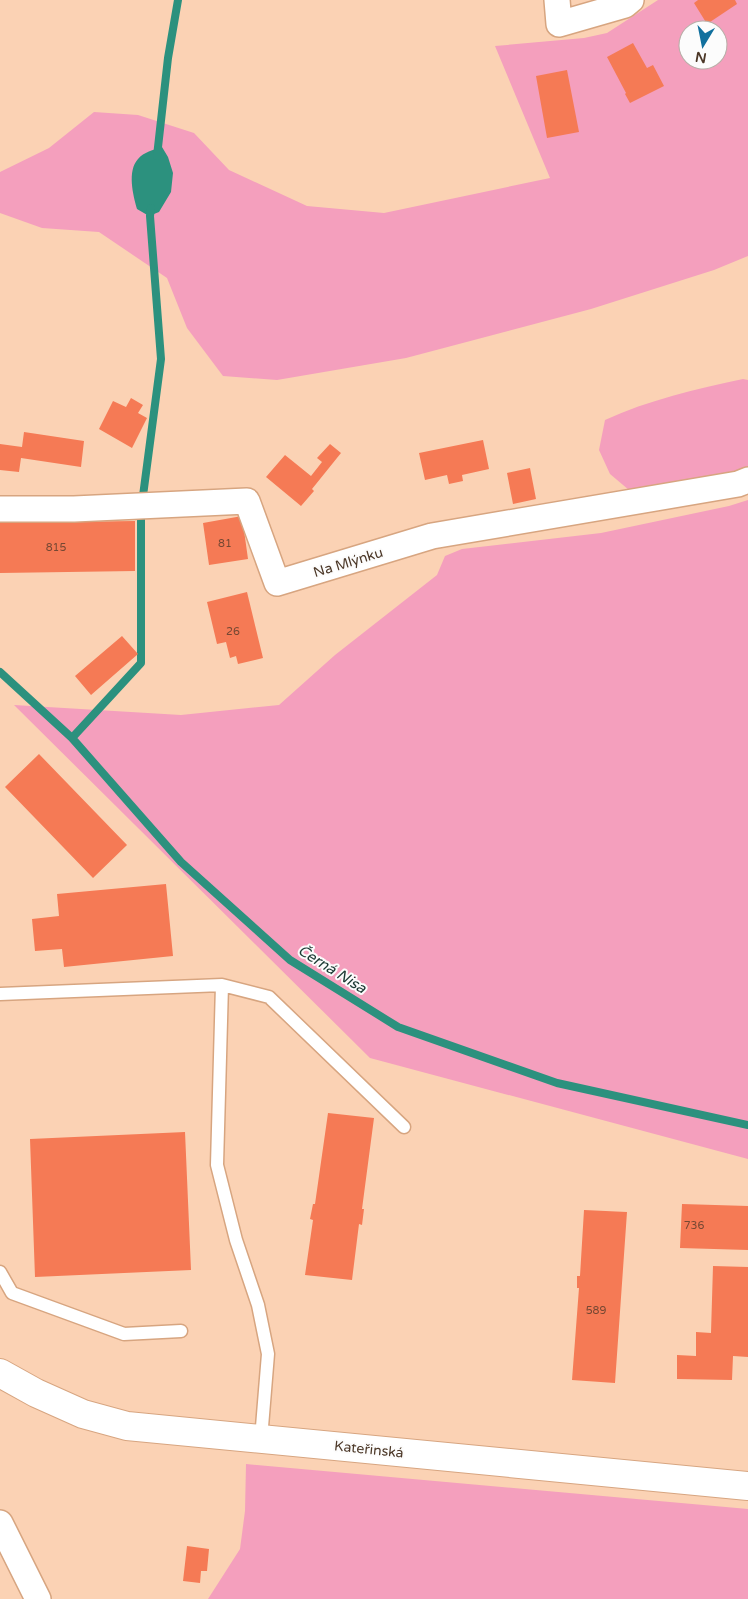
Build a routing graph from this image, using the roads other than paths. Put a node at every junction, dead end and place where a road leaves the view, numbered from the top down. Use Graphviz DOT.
graph roads {
  1 [pos="558,0"];
  2 [pos="632,0"];
  3 [pos="748,480"];
  4 [pos="0,509"];
  5 [pos="222,985"];
  6 [pos="0,994"];
  7 [pos="404,1128"];
  8 [pos="0,1272"];
  9 [pos="181,1331"];
  10 [pos="0,1373"];
  11 [pos="261,1439"];
  12 [pos="748,1486"];
  13 [pos="0,1523"];
  14 [pos="38,1599"];
  1 -- 2 [label="street"];
  3 -- 4 [label="street, Na Mlýnku"];
  5 -- 6 [label="lane"];
  5 -- 7 [label="lane"];
  5 -- 11 [label="lane"];
  8 -- 9 [label="lane"];
  10 -- 11 [label="street, Kateřinská"];
  11 -- 12 [label="street, Kateřinská"];
  13 -- 14 [label="street"];
}
